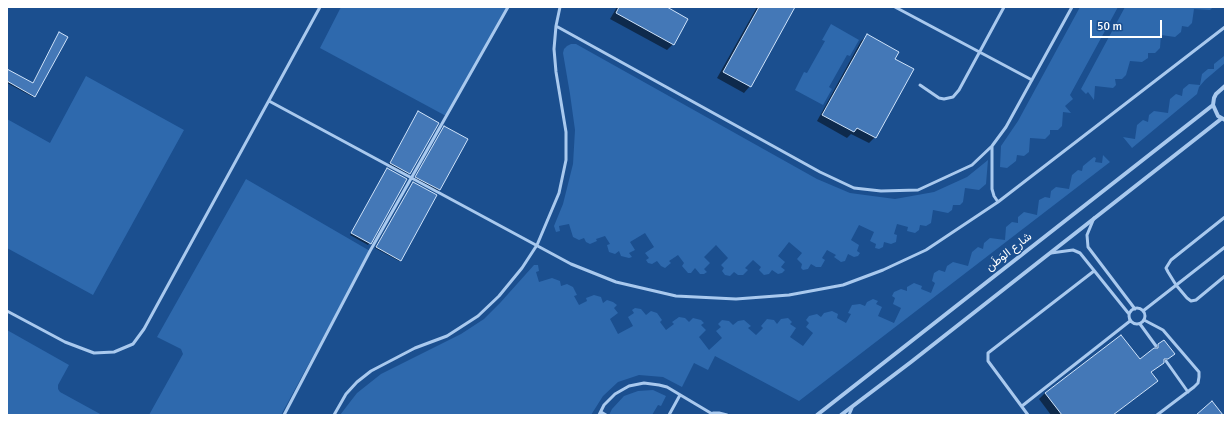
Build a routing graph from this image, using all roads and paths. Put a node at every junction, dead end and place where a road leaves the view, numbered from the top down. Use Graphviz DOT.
graph roads {
  1 [pos="320,7"];
  2 [pos="508,7"];
  3 [pos="560,7"];
  4 [pos="895,7"];
  5 [pos="1004,7"];
  6 [pos="1072,7"];
  7 [pos="556,26"];
  8 [pos="1225,27"];
  9 [pos="979,52"];
  10 [pos="1032,80"];
  11 [pos="920,85"];
  12 [pos="1225,86"];
  13 [pos="269,101"];
  14 [pos="1213,105"];
  15 [pos="1223,120"];
  16 [pos="992,146"];
  17 [pos="412,177"];
  18 [pos="998,202"];
  19 [pos="1225,217"];
  20 [pos="1094,218"];
  21 [pos="537,245"];
  22 [pos="1225,247"];
  23 [pos="1049,253"];
  24 [pos="1094,271"];
  25 [pos="1225,276"];
  26 [pos="1176,285"];
  27 [pos="1135,309"];
  28 [pos="7,311"];
  29 [pos="1143,311"];
  30 [pos="1129,314"];
  31 [pos="1144,320"];
  32 [pos="1130,321"];
  33 [pos="1140,324"];
  34 [pos="1156,346"];
  35 [pos="1166,361"];
  36 [pos="1188,392"];
  37 [pos="680,395"];
  38 [pos="854,405"];
  39 [pos="1022,406"];
  40 [pos="600,413"];
  41 [pos="714,414"];
  42 [pos="284,415"];
  43 [pos="334,415"];
  44 [pos="606,415"];
  45 [pos="669,415"];
  46 [pos="727,415"];
  47 [pos="817,415"];
  48 [pos="841,415"];
  49 [pos="849,415"];
  50 [pos="1028,415"];
  51 [pos="1157,415"];
  1 -- 13 [label="lane"];
  2 -- 17 [label="lane"];
  3 -- 7 [label="lane"];
  4 -- 9 [label="lane"];
  5 -- 9 [label="lane"];
  6 -- 10 [label="lane"];
  7 -- 16 [label="lane"];
  7 -- 21 [label="lane"];
  8 -- 18 [label="lane"];
  9 -- 10 [label="lane"];
  9 -- 11 [label="lane"];
  10 -- 16 [label="lane"];
  12 -- 14 [label="street"];
  13 -- 17 [label="lane"];
  13 -- 28 [label="lane"];
  14 -- 15 [label="street"];
  14 -- 47 [label="street, شارع الوَطَن"];
  15 -- 20 [label="street"];
  16 -- 18 [label="lane"];
  17 -- 21 [label="lane"];
  17 -- 42 [label="lane"];
  18 -- 21 [label="lane"];
  19 -- 26 [label="lane"];
  20 -- 23 [label="street"];
  20 -- 27 [label="lane"];
  21 -- 43 [label="lane"];
  22 -- 26 [label="lane"];
  23 -- 24 [label="lane"];
  23 -- 38 [label="street"];
  24 -- 30 [label="lane"];
  24 -- 39 [label="lane"];
  25 -- 26 [label="lane"];
  26 -- 29 [label="lane"];
  27 -- 29 [label="lane"];
  27 -- 30 [label="lane"];
  29 -- 31 [label="lane"];
  30 -- 32 [label="lane"];
  31 -- 33 [label="lane"];
  31 -- 36 [label="lane"];
  32 -- 33 [label="lane"];
  32 -- 39 [label="lane"];
  33 -- 34 [label="lane"];
  35 -- 36 [label="lane"];
  36 -- 51 [label="lane"];
  37 -- 40 [label="lane"];
  37 -- 41 [label="lane"];
  37 -- 45 [label="lane"];
  38 -- 48 [label="street"];
  38 -- 49 [label="lane"];
  39 -- 50 [label="lane"];
  40 -- 44 [label="lane"];
  41 -- 46 [label="lane"];
}
